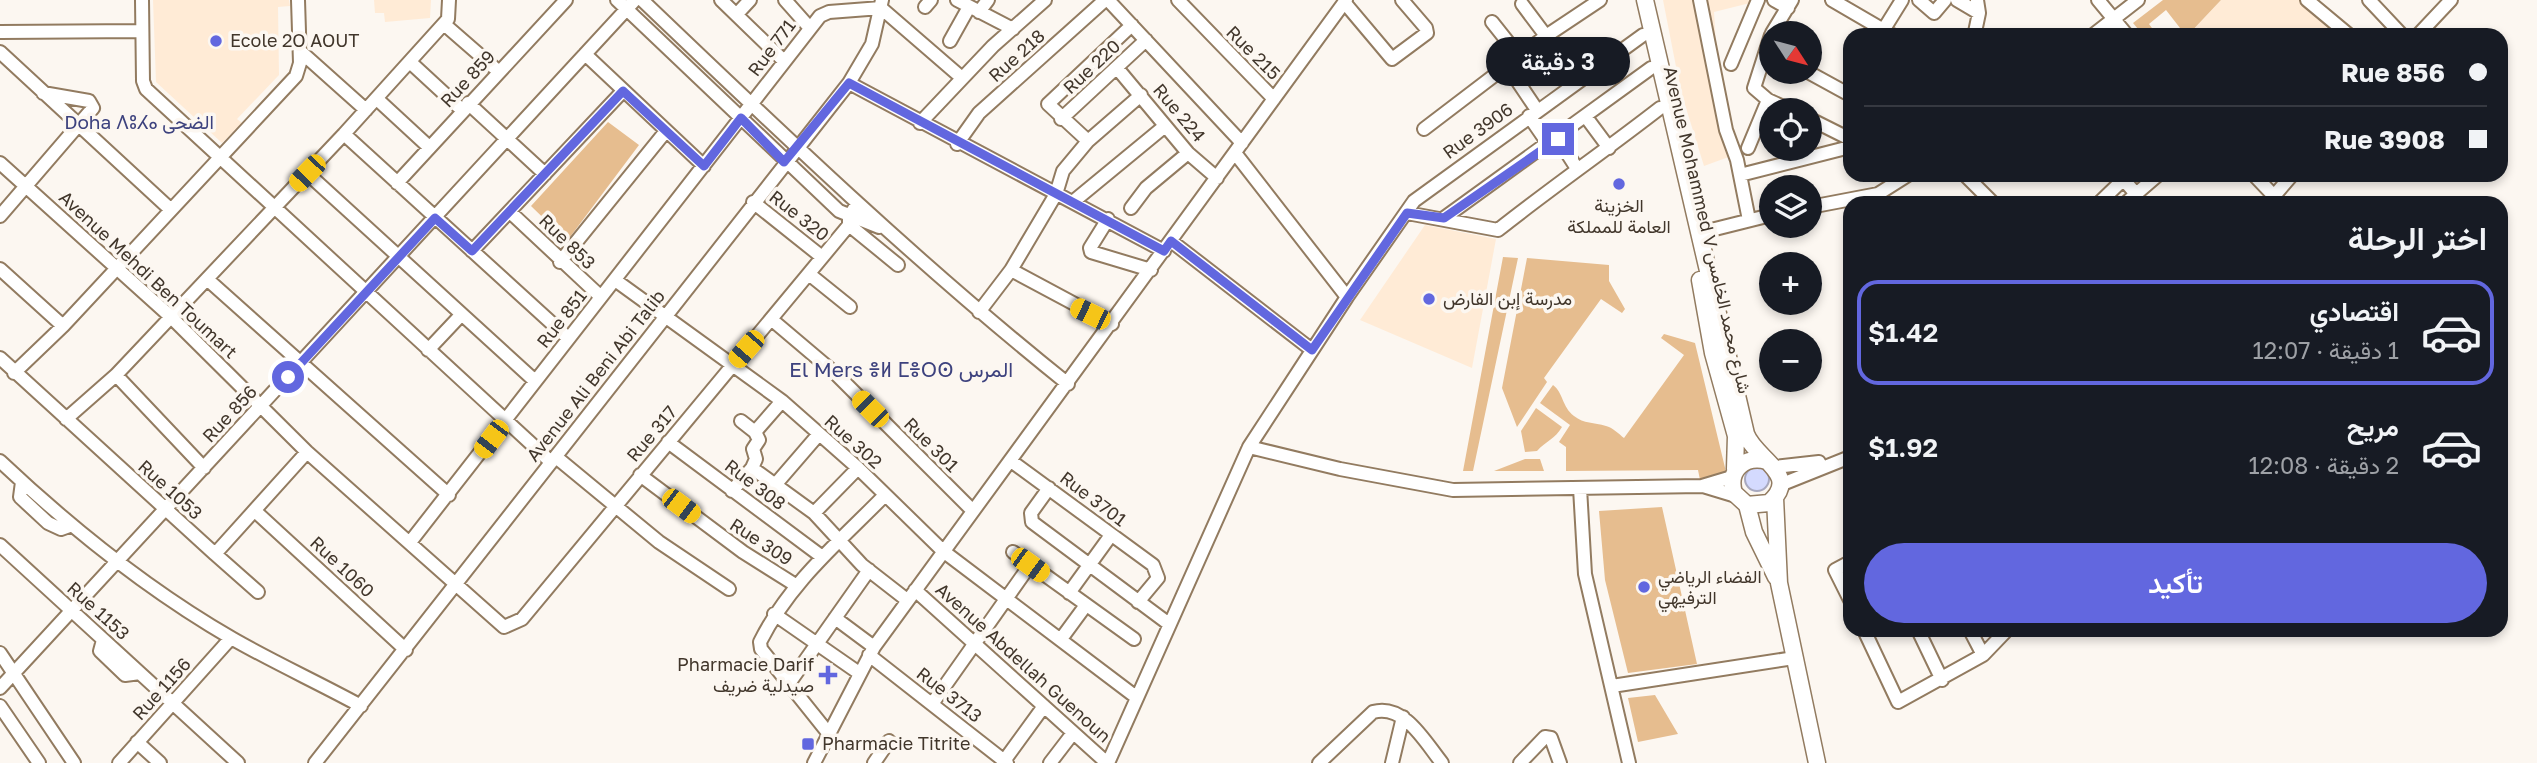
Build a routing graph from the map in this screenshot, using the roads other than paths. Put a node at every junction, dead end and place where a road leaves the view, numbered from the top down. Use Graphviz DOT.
graph roads {
  1 [pos="142,0"];
  2 [pos="298,0"];
  3 [pos="449,0"];
  4 [pos="565,0"];
  5 [pos="642,0"];
  6 [pos="722,0"];
  7 [pos="750,0"];
  8 [pos="785,0"];
  9 [pos="957,0"];
  10 [pos="988,0"];
  11 [pos="1045,0"];
  12 [pos="1107,0"];
  13 [pos="1178,0"];
  14 [pos="1402,0"];
  15 [pos="1600,0"];
  16 [pos="1636,0"];
  17 [pos="1645,0"];
  18 [pos="1700,0"];
  19 [pos="1758,0"];
  20 [pos="1774,0"];
  21 [pos="1832,0"];
  22 [pos="1902,0"];
  23 [pos="1919,0"];
  24 [pos="1945,0"];
  25 [pos="1957,0"];
  26 [pos="2098,0"];
  27 [pos="2138,0"];
  28 [pos="2307,0"];
  29 [pos="2369,0"];
  30 [pos="1345,1"];
  31 [pos="2444,2"];
  32 [pos="626,3"];
  33 [pos="882,4"];
  34 [pos="1522,4"];
  35 [pos="1790,4"];
  36 [pos="1978,7"];
  37 [pos="974,9"];
  38 [pos="737,15"];
  39 [pos="2115,18"];
  40 [pos="1779,21"];
  41 [pos="1492,22"];
  42 [pos="444,24"];
  43 [pos="1132,26"];
  44 [pos="809,27"];
  45 [pos="1880,28"];
  46 [pos="1892,28"];
  47 [pos="1975,28"];
  48 [pos="2102,28"];
  49 [pos="2122,28"];
  50 [pos="2341,28"];
  51 [pos="2395,28"];
  52 [pos="2424,28"];
  53 [pos="1013,29"];
  54 [pos="142,31"];
  55 [pos="0,33"];
  56 [pos="1643,34"];
  57 [pos="1546,36"];
  58 [pos="1146,40"];
  59 [pos="950,41"];
  60 [pos="300,51"];
  61 [pos="0,52"];
  62 [pos="585,54"];
  63 [pos="1519,56"];
  64 [pos="784,61"];
  65 [pos="410,62"];
  66 [pos="1731,64"];
  67 [pos="1508,67"];
  68 [pos="1117,68"];
  69 [pos="1651,68"];
  70 [pos="498,71"];
  71 [pos="1759,75"];
  72 [pos="962,78"];
  73 [pos="1822,79"];
  74 [pos="849,83"];
  75 [pos="1843,89"];
  76 [pos="623,91"];
  77 [pos="43,93"];
  78 [pos="1141,95"];
  79 [pos="1765,98"];
  80 [pos="377,99"];
  81 [pos="1274,99"];
  82 [pos="751,104"];
  83 [pos="465,106"];
  84 [pos="1660,108"];
  85 [pos="366,110"];
  86 [pos="1533,113"];
  87 [pos="1586,117"];
  88 [pos="741,118"];
  89 [pos="1061,119"];
  90 [pos="1759,122"];
  91 [pos="920,123"];
  92 [pos="1822,125"];
  93 [pos="1165,126"];
  94 [pos="79,127"];
  95 [pos="1424,129"];
  96 [pos="666,131"];
  97 [pos="344,134"];
  98 [pos="1843,136"];
  99 [pos="508,138"];
  100 [pos="1088,141"];
  101 [pos="1553,142"];
  102 [pos="957,144"];
  103 [pos="429,147"];
  104 [pos="796,148"];
  105 [pos="1238,148"];
  106 [pos="1609,148"];
  107 [pos="1748,148"];
  108 [pos="1843,149"];
  109 [pos="1188,153"];
  110 [pos="219,158"];
  111 [pos="784,162"];
  112 [pos="0,163"];
  113 [pos="704,166"];
  114 [pos="1576,167"];
  115 [pos="307,173"];
  116 [pos="545,174"];
  117 [pos="1740,175"];
  118 [pos="1217,178"];
  119 [pos="1899,182"];
  120 [pos="1972,182"];
  121 [pos="2121,182"];
  122 [pos="2129,182"];
  123 [pos="2150,182"];
  124 [pos="2286,182"];
  125 [pos="397,183"];
  126 [pos="26,187"];
  127 [pos="1056,194"];
  128 [pos="2136,194"];
  129 [pos="1882,196"];
  130 [pos="1986,196"];
  131 [pos="2106,196"];
  132 [pos="2274,196"];
  133 [pos="1074,201"];
  134 [pos="753,202"];
  135 [pos="1843,203"];
  136 [pos="857,204"];
  137 [pos="1822,205"];
  138 [pos="274,208"];
  139 [pos="1131,208"];
  140 [pos="170,209"];
  141 [pos="510,212"];
  142 [pos="1407,213"];
  143 [pos="0,216"];
  144 [pos="435,218"];
  145 [pos="1444,218"];
  146 [pos="1759,218"];
  147 [pos="1108,219"];
  148 [pos="1749,220"];
  149 [pos="849,221"];
  150 [pos="883,228"];
  151 [pos="1699,233"];
  152 [pos="1168,246"];
  153 [pos="472,251"];
  154 [pos="822,257"];
  155 [pos="398,259"];
  156 [pos="560,262"];
  157 [pos="898,265"];
  158 [pos="0,269"];
  159 [pos="116,269"];
  160 [pos="1011,270"];
  161 [pos="1151,270"];
  162 [pos="809,274"];
  163 [pos="206,279"];
  164 [pos="615,279"];
  165 [pos="365,294"];
  166 [pos="601,297"];
  167 [pos="1347,297"];
  168 [pos="850,307"];
  169 [pos="979,312"];
  170 [pos="461,315"];
  171 [pos="171,317"];
  172 [pos="664,317"];
  173 [pos="771,319"];
  174 [pos="1112,324"];
  175 [pos="63,326"];
  176 [pos="568,338"];
  177 [pos="428,350"];
  178 [pos="1312,350"];
  179 [pos="0,358"];
  180 [pos="302,362"];
  181 [pos="733,364"];
  182 [pos="14,373"];
  183 [pos="116,375"];
  184 [pos="535,381"];
  185 [pos="1068,384"];
  186 [pos="782,401"];
  187 [pos="261,406"];
  188 [pos="66,419"];
  189 [pos="505,421"];
  190 [pos="741,421"];
  191 [pos="755,432"];
  192 [pos="819,434"];
  193 [pos="668,442"];
  194 [pos="1249,447"];
  195 [pos="307,452"];
  196 [pos="1843,458"];
  197 [pos="1843,459"];
  198 [pos="553,460"];
  199 [pos="0,461"];
  200 [pos="1011,461"];
  201 [pos="1771,464"];
  202 [pos="204,468"];
  203 [pos="752,468"];
  204 [pos="858,468"];
  205 [pos="1734,473"];
  206 [pos="640,475"];
  207 [pos="775,485"];
  208 [pos="1702,486"];
  209 [pos="1049,488"];
  210 [pos="1580,488"];
  211 [pos="732,491"];
  212 [pos="1777,492"];
  213 [pos="449,495"];
  214 [pos="885,495"];
  215 [pos="1741,501"];
  216 [pos="616,508"];
  217 [pos="166,510"];
  218 [pos="255,511"];
  219 [pos="974,511"];
  220 [pos="814,513"];
  221 [pos="1111,535"];
  222 [pos="840,539"];
  223 [pos="411,541"];
  224 [pos="0,545"];
  225 [pos="943,551"];
  226 [pos="1013,552"];
  227 [pos="215,554"];
  228 [pos="818,560"];
  229 [pos="118,562"];
  230 [pos="1030,565"];
  231 [pos="1088,566"];
  232 [pos="1843,566"];
  233 [pos="869,570"];
  234 [pos="827,572"];
  235 [pos="1779,583"];
  236 [pos="457,584"];
  237 [pos="797,586"];
  238 [pos="1843,586"];
  239 [pos="729,589"];
  240 [pos="258,592"];
  241 [pos="1069,593"];
  242 [pos="911,595"];
  243 [pos="1006,601"];
  244 [pos="1138,602"];
  245 [pos="1086,605"];
  246 [pos="73,611"];
  247 [pos="774,614"];
  248 [pos="835,618"];
  249 [pos="1169,624"];
  250 [pos="1867,637"];
  251 [pos="1921,637"];
  252 [pos="1974,637"];
  253 [pos="2000,637"];
  254 [pos="232,638"];
  255 [pos="1061,639"];
  256 [pos="1134,639"];
  257 [pos="975,642"];
  258 [pos="817,644"];
  259 [pos="406,650"];
  260 [pos="872,651"];
  261 [pos="0,653"];
  262 [pos="1983,655"];
  263 [pos="1794,658"];
  264 [pos="859,673"];
  265 [pos="14,674"];
  266 [pos="1942,680"];
  267 [pos="790,682"];
  268 [pos="1612,686"];
  269 [pos="0,688"];
  270 [pos="1136,697"];
  271 [pos="172,703"];
  272 [pos="932,704"];
  273 [pos="0,706"];
  274 [pos="361,706"];
  275 [pos="1044,706"];
  276 [pos="1403,717"];
  277 [pos="1073,733"];
  278 [pos="829,734"];
  279 [pos="889,741"];
  280 [pos="137,742"];
  281 [pos="1006,762"];
  282 [pos="39,763"];
  283 [pos="74,763"];
  284 [pos="119,763"];
  285 [pos="160,763"];
  286 [pos="237,763"];
  287 [pos="315,763"];
  288 [pos="814,763"];
  289 [pos="874,763"];
  290 [pos="1050,763"];
  291 [pos="1108,763"];
  292 [pos="1319,763"];
  293 [pos="1392,763"];
  294 [pos="1442,763"];
  295 [pos="1520,763"];
  296 [pos="1560,763"];
  297 [pos="1629,763"];
  298 [pos="1817,763"];
  1 -- 54 [label="street"];
  2 -- 60 [label="street"];
  3 -- 42 [label="street"];
  4 -- 70 [label="street, Rue 859"];
  5 -- 82 [label="street"];
  6 -- 38 [label="street"];
  7 -- 38 [label="street"];
  8 -- 44 [label="street"];
  9 -- 37 [label="street"];
  10 -- 37 [label="street"];
  11 -- 53 [label="street"];
  12 -- 43 [label="street"];
  12 -- 102 [label="street, Rue 218"];
  13 -- 81 [label="street, Rue 215"];
  14 -- 30 [label="street"];
  15 -- 57 [label="street"];
  16 -- 56 [label="main road, Avenue Mohammed V شارع محمد الخامس"];
  17 -- 151 [label="main road, Avenue Mohammed V شارع محمد الخامس"];
  18 -- 117 [label="street"];
  19 -- 66 [label="street"];
  20 -- 35 [label="street"];
  21 -- 45 [label="street"];
  22 -- 46 [label="street"];
  23 -- 24 [label="street"];
  25 -- 36 [label="street"];
  26 -- 39 [label="street"];
  27 -- 39 [label="street"];
  28 -- 50 [label="street"];
  29 -- 51 [label="street"];
  30 -- 81 [label="street"];
  31 -- 52 [label="street"];
  32 -- 62 [label="street, Rue 856"];
  32 -- 88 [label="street"];
  33 -- 44 [label="street, Rue 771"];
  33 -- 72 [label="street"];
  33 -- 74 [label="street, Avenue Ali Beni Abi Talib"];
  34 -- 57 [label="street"];
  35 -- 40 [label="street"];
  36 -- 47 [label="street"];
  37 -- 53 [label="street"];
  37 -- 59 [label="street"];
  38 -- 64 [label="street"];
  39 -- 48 [label="street"];
  39 -- 49 [label="street"];
  41 -- 63 [label="street"];
  42 -- 65 [label="street"];
  42 -- 70 [label="street"];
  43 -- 58 [label="street"];
  43 -- 89 [label="street"];
  44 -- 64 [label="street, Rue 771"];
  53 -- 72 [label="street"];
  54 -- 55 [label="street"];
  54 -- 110 [label="street"];
  56 -- 69 [label="main road, Avenue Mohammed V شارع محمد الخامس"];
  56 -- 86 [label="street, Rue 3906"];
  57 -- 63 [label="street"];
  58 -- 68 [label="street, Rue 220"];
  58 -- 105 [label="street"];
  60 -- 85 [label="street"];
  60 -- 110 [label="street"];
  61 -- 77 [label="street"];
  62 -- 76 [label="street"];
  62 -- 99 [label="street, Rue 856"];
  63 -- 67 [label="street"];
  64 -- 82 [label="street, Rue 771"];
  65 -- 80 [label="street"];
  65 -- 83 [label="street"];
  67 -- 86 [label="street"];
  67 -- 95 [label="street"];
  68 -- 78 [label="street, Rue 224"];
  68 -- 89 [label="street, Rue 220"];
  69 -- 84 [label="main road, Avenue Mohammed V شارع محمد الخامس"];
  69 -- 87 [label="street"];
  70 -- 83 [label="street, Rue 859"];
  71 -- 79 [label="street"];
  72 -- 91 [label="street"];
  73 -- 75 [label="street"];
  74 -- 91 [label="street"];
  74 -- 104 [label="street, Avenue Ali Beni Abi Talib"];
  76 -- 96 [label="street"];
  76 -- 116 [label="street"];
  77 -- 94 [label="street"];
  77 -- 94 [label="street"];
  78 -- 93 [label="street, Rue 224"];
  78 -- 100 [label="street"];
  80 -- 85 [label="street"];
  80 -- 103 [label="street"];
  81 -- 105 [label="street"];
  82 -- 88 [label="street, Rue 771"];
  82 -- 104 [label="street"];
  83 -- 99 [label="street"];
  83 -- 103 [label="street, Rue 859"];
  84 -- 106 [label="street"];
  84 -- 205 [label="main road, Avenue Mohammed V شارع محمد الخامس"];
  85 -- 97 [label="street"];
  86 -- 101 [label="street"];
  86 -- 142 [label="street, Rue 3906"];
  87 -- 101 [label="street"];
  87 -- 106 [label="street"];
  88 -- 111 [label="street"];
  88 -- 113 [label="street, Rue 851"];
  89 -- 100 [label="street"];
  90 -- 107 [label="street"];
  91 -- 102 [label="street"];
  92 -- 98 [label="street"];
  93 -- 109 [label="street, Rue 224"];
  93 -- 133 [label="street"];
  94 -- 126 [label="street"];
  94 -- 140 [label="street"];
  96 -- 113 [label="street"];
  96 -- 156 [label="street"];
  97 -- 115 [label="street"];
  97 -- 125 [label="street"];
  99 -- 116 [label="street"];
  99 -- 144 [label="street, Rue 856"];
  100 -- 127 [label="street"];
  101 -- 114 [label="street"];
  101 -- 145 [label="street"];
  102 -- 127 [label="street"];
  103 -- 125 [label="street, Rue 859"];
  104 -- 111 [label="street, Avenue Ali Beni Abi Talib"];
  104 -- 136 [label="street"];
  105 -- 118 [label="street"];
  105 -- 167 [label="street"];
  106 -- 114 [label="street"];
  108 -- 117 [label="street"];
  109 -- 118 [label="street, Rue 224"];
  109 -- 139 [label="street"];
  110 -- 138 [label="street"];
  110 -- 140 [label="street"];
  111 -- 134 [label="street, Avenue Ali Beni Abi Talib"];
  111 -- 149 [label="street"];
  112 -- 126 [label="street, Avenue Mehdi Ben Toumart"];
  113 -- 164 [label="street, Rue 851"];
  114 -- 145 [label="street"];
  115 -- 138 [label="street"];
  115 -- 155 [label="street"];
  116 -- 141 [label="street"];
  117 -- 148 [label="street"];
  118 -- 152 [label="street"];
  119 -- 129 [label="street"];
  120 -- 130 [label="street"];
  121 -- 131 [label="street"];
  122 -- 128 [label="street"];
  123 -- 128 [label="street"];
  124 -- 132 [label="street"];
  125 -- 144 [label="street"];
  126 -- 143 [label="street"];
  126 -- 159 [label="street, Avenue Mehdi Ben Toumart"];
  127 -- 133 [label="street"];
  127 -- 160 [label="street"];
  133 -- 147 [label="street"];
  134 -- 154 [label="street, Rue 320"];
  134 -- 172 [label="street, Avenue Ali Beni Abi Talib"];
  135 -- 137 [label="street"];
  136 -- 149 [label="street, Rue 317"];
  136 -- 150 [label="street"];
  138 -- 163 [label="street"];
  138 -- 165 [label="street"];
  140 -- 159 [label="street"];
  141 -- 153 [label="street"];
  141 -- 156 [label="street, Rue 853"];
  142 -- 145 [label="street"];
  142 -- 167 [label="street, Rue 3906"];
  144 -- 153 [label="street"];
  144 -- 155 [label="street, Rue 856"];
  146 -- 148 [label="street"];
  147 -- 152 [label="street"];
  147 -- 161 [label="street"];
  148 -- 151 [label="street"];
  149 -- 150 [label="street"];
  149 -- 154 [label="street, Rue 317"];
  149 -- 157 [label="street"];
  150 -- 169 [label="street"];
  151 -- 201 [label="main road, Avenue Mohammed V شارع محمد الخامس"];
  152 -- 161 [label="street"];
  152 -- 178 [label="street"];
  153 -- 176 [label="street"];
  154 -- 162 [label="street, Rue 317"];
  155 -- 165 [label="street, Rue 856"];
  155 -- 170 [label="street"];
  156 -- 166 [label="street, Rue 853"];
  158 -- 175 [label="street"];
  159 -- 171 [label="street, Avenue Mehdi Ben Toumart"];
  159 -- 175 [label="street"];
  160 -- 169 [label="street"];
  160 -- 174 [label="street"];
  161 -- 174 [label="street"];
  162 -- 168 [label="street"];
  162 -- 173 [label="street, Rue 317"];
  163 -- 171 [label="street"];
  163 -- 180 [label="street"];
  164 -- 166 [label="street, Rue 851"];
  164 -- 172 [label="street, Rue 302"];
  165 -- 177 [label="street"];
  165 -- 180 [label="street, Rue 856"];
  166 -- 176 [label="street, Rue 851"];
  167 -- 178 [label="street, Rue 3906"];
  169 -- 185 [label="street"];
  170 -- 177 [label="street"];
  170 -- 184 [label="street"];
  171 -- 183 [label="street"];
  171 -- 187 [label="street, Avenue Mehdi Ben Toumart"];
  172 -- 181 [label="street, Rue 302"];
  172 -- 198 [label="street, Avenue Ali Beni Abi Talib"];
  173 -- 181 [label="street, Rue 317"];
  173 -- 219 [label="street, Rue 301"];
  174 -- 185 [label="street"];
  175 -- 182 [label="street"];
  176 -- 184 [label="street, Rue 851"];
  177 -- 189 [label="street"];
  178 -- 194 [label="street, Rue 3906"];
  179 -- 182 [label="street, Rue 1053"];
  180 -- 187 [label="street, Rue 856"];
  180 -- 213 [label="street"];
  181 -- 186 [label="street, Rue 302"];
  181 -- 193 [label="street, Rue 317"];
  182 -- 188 [label="street, Rue 1053"];
  183 -- 188 [label="street"];
  183 -- 202 [label="street"];
  184 -- 189 [label="street, Rue 851"];
  185 -- 200 [label="street"];
  186 -- 191 [label="street"];
  186 -- 192 [label="street, Rue 302"];
  187 -- 195 [label="street, Avenue Mehdi Ben Toumart"];
  187 -- 202 [label="street, Rue 856"];
  188 -- 217 [label="street, Rue 1053"];
  189 -- 198 [label="street"];
  189 -- 213 [label="street, Rue 851"];
  190 -- 191 [label="street"];
  191 -- 203 [label="street"];
  192 -- 204 [label="street, Rue 302"];
  192 -- 207 [label="street"];
  193 -- 206 [label="street, Rue 317"];
  193 -- 211 [label="street, Rue 308"];
  194 -- 210 [label="street"];
  194 -- 249 [label="street, Rue 3906"];
  195 -- 218 [label="street"];
  195 -- 223 [label="street, Avenue Mehdi Ben Toumart"];
  196 -- 201 [label="street"];
  197 -- 212 [label="street"];
  198 -- 216 [label="street"];
  198 -- 236 [label="street, Avenue Ali Beni Abi Talib"];
  199 -- 229 [label="street"];
  200 -- 209 [label="street, Rue 3701"];
  200 -- 219 [label="street"];
  201 -- 205 [label="main road"];
  201 -- 212 [label="main road"];
  202 -- 217 [label="street, Rue 856"];
  203 -- 207 [label="street, Avenue Abdellah Guenoun"];
  203 -- 211 [label="street"];
  204 -- 214 [label="street, Rue 302"];
  204 -- 220 [label="street"];
  205 -- 208 [label="street"];
  205 -- 215 [label="main road"];
  206 -- 216 [label="street, Rue 317"];
  206 -- 237 [label="street, Rue 309"];
  207 -- 220 [label="street, Avenue Abdellah Guenoun"];
  208 -- 210 [label="street"];
  208 -- 215 [label="street"];
  209 -- 221 [label="street, Rue 3701"];
  209 -- 231 [label="street"];
  210 -- 268 [label="street"];
  211 -- 228 [label="street, Rue 308"];
  212 -- 215 [label="main road"];
  212 -- 235 [label="main road"];
  213 -- 223 [label="street, Rue 851"];
  214 -- 222 [label="street"];
  214 -- 225 [label="street, Rue 302"];
  215 -- 235 [label="main road"];
  216 -- 236 [label="street, Rue 317"];
  216 -- 239 [label="street"];
  217 -- 227 [label="street, Rue 1053"];
  217 -- 229 [label="street, Rue 856"];
  218 -- 227 [label="street"];
  218 -- 259 [label="street, Rue 1060"];
  219 -- 225 [label="street"];
  220 -- 222 [label="street, Avenue Abdellah Guenoun"];
  221 -- 231 [label="street"];
  221 -- 244 [label="street, Rue 3701"];
  222 -- 228 [label="street"];
  222 -- 233 [label="street, Avenue Abdellah Guenoun"];
  223 -- 236 [label="street, Avenue Mehdi Ben Toumart"];
  224 -- 246 [label="street, Rue 1153"];
  225 -- 242 [label="street"];
  225 -- 243 [label="street, Rue 302"];
  226 -- 230 [label="street"];
  227 -- 240 [label="street, Rue 1053"];
  228 -- 234 [label="street, Rue 308"];
  228 -- 237 [label="street"];
  229 -- 246 [label="street, Rue 856"];
  229 -- 254 [label="street"];
  230 -- 241 [label="street"];
  230 -- 243 [label="street"];
  231 -- 241 [label="street"];
  231 -- 244 [label="street"];
  232 -- 238 [label="street"];
  233 -- 242 [label="street, Avenue Abdellah Guenoun"];
  233 -- 248 [label="street"];
  235 -- 263 [label="main road"];
  236 -- 259 [label="street, Avenue Ali Beni Abi Talib"];
  237 -- 247 [label="street"];
  241 -- 245 [label="street"];
  242 -- 257 [label="street, Avenue Abdellah Guenoun"];
  242 -- 260 [label="street"];
  243 -- 255 [label="street, Rue 302"];
  243 -- 257 [label="street"];
  244 -- 249 [label="street"];
  245 -- 255 [label="street"];
  245 -- 256 [label="street"];
  246 -- 265 [label="street, Rue 856"];
  246 -- 271 [label="street, Rue 1153"];
  247 -- 258 [label="street"];
  247 -- 267 [label="street"];
  248 -- 258 [label="street"];
  248 -- 260 [label="street, Rue 3713"];
  249 -- 270 [label="street, Rue 3906"];
  250 -- 266 [label="street"];
  251 -- 266 [label="street"];
  252 -- 262 [label="street"];
  253 -- 262 [label="street"];
  254 -- 271 [label="street, Rue 1156"];
  254 -- 274 [label="street"];
  255 -- 270 [label="street, Rue 302"];
  257 -- 272 [label="street"];
  257 -- 275 [label="street, Avenue Abdellah Guenoun"];
  258 -- 264 [label="street"];
  258 -- 267 [label="street"];
  259 -- 274 [label="street, Avenue Ali Beni Abi Talib"];
  260 -- 264 [label="street"];
  260 -- 272 [label="street, Rue 3713"];
  261 -- 265 [label="street"];
  262 -- 266 [label="street"];
  263 -- 268 [label="street"];
  263 -- 298 [label="main road"];
  264 -- 278 [label="street"];
  265 -- 269 [label="street, Rue 856"];
  265 -- 283 [label="street"];
  267 -- 278 [label="street"];
  268 -- 297 [label="street"];
  270 -- 291 [label="street, Rue 3906"];
  271 -- 280 [label="street, Rue 1156"];
  271 -- 286 [label="street, Rue 1153"];
  272 -- 281 [label="street, Rue 3713"];
  273 -- 282 [label="street"];
  274 -- 287 [label="street, Avenue Ali Beni Abi Talib"];
  275 -- 277 [label="street, Avenue Abdellah Guenoun"];
  275 -- 281 [label="street"];
  276 -- 292 [label="street"];
  276 -- 293 [label="street"];
  276 -- 294 [label="street"];
  277 -- 290 [label="street"];
  277 -- 291 [label="street, Avenue Abdellah Guenoun"];
  278 -- 288 [label="street"];
  279 -- 289 [label="street"];
  280 -- 284 [label="street, Rue 1156"];
  280 -- 285 [label="street"];
  295 -- 296 [label="street"];
}
